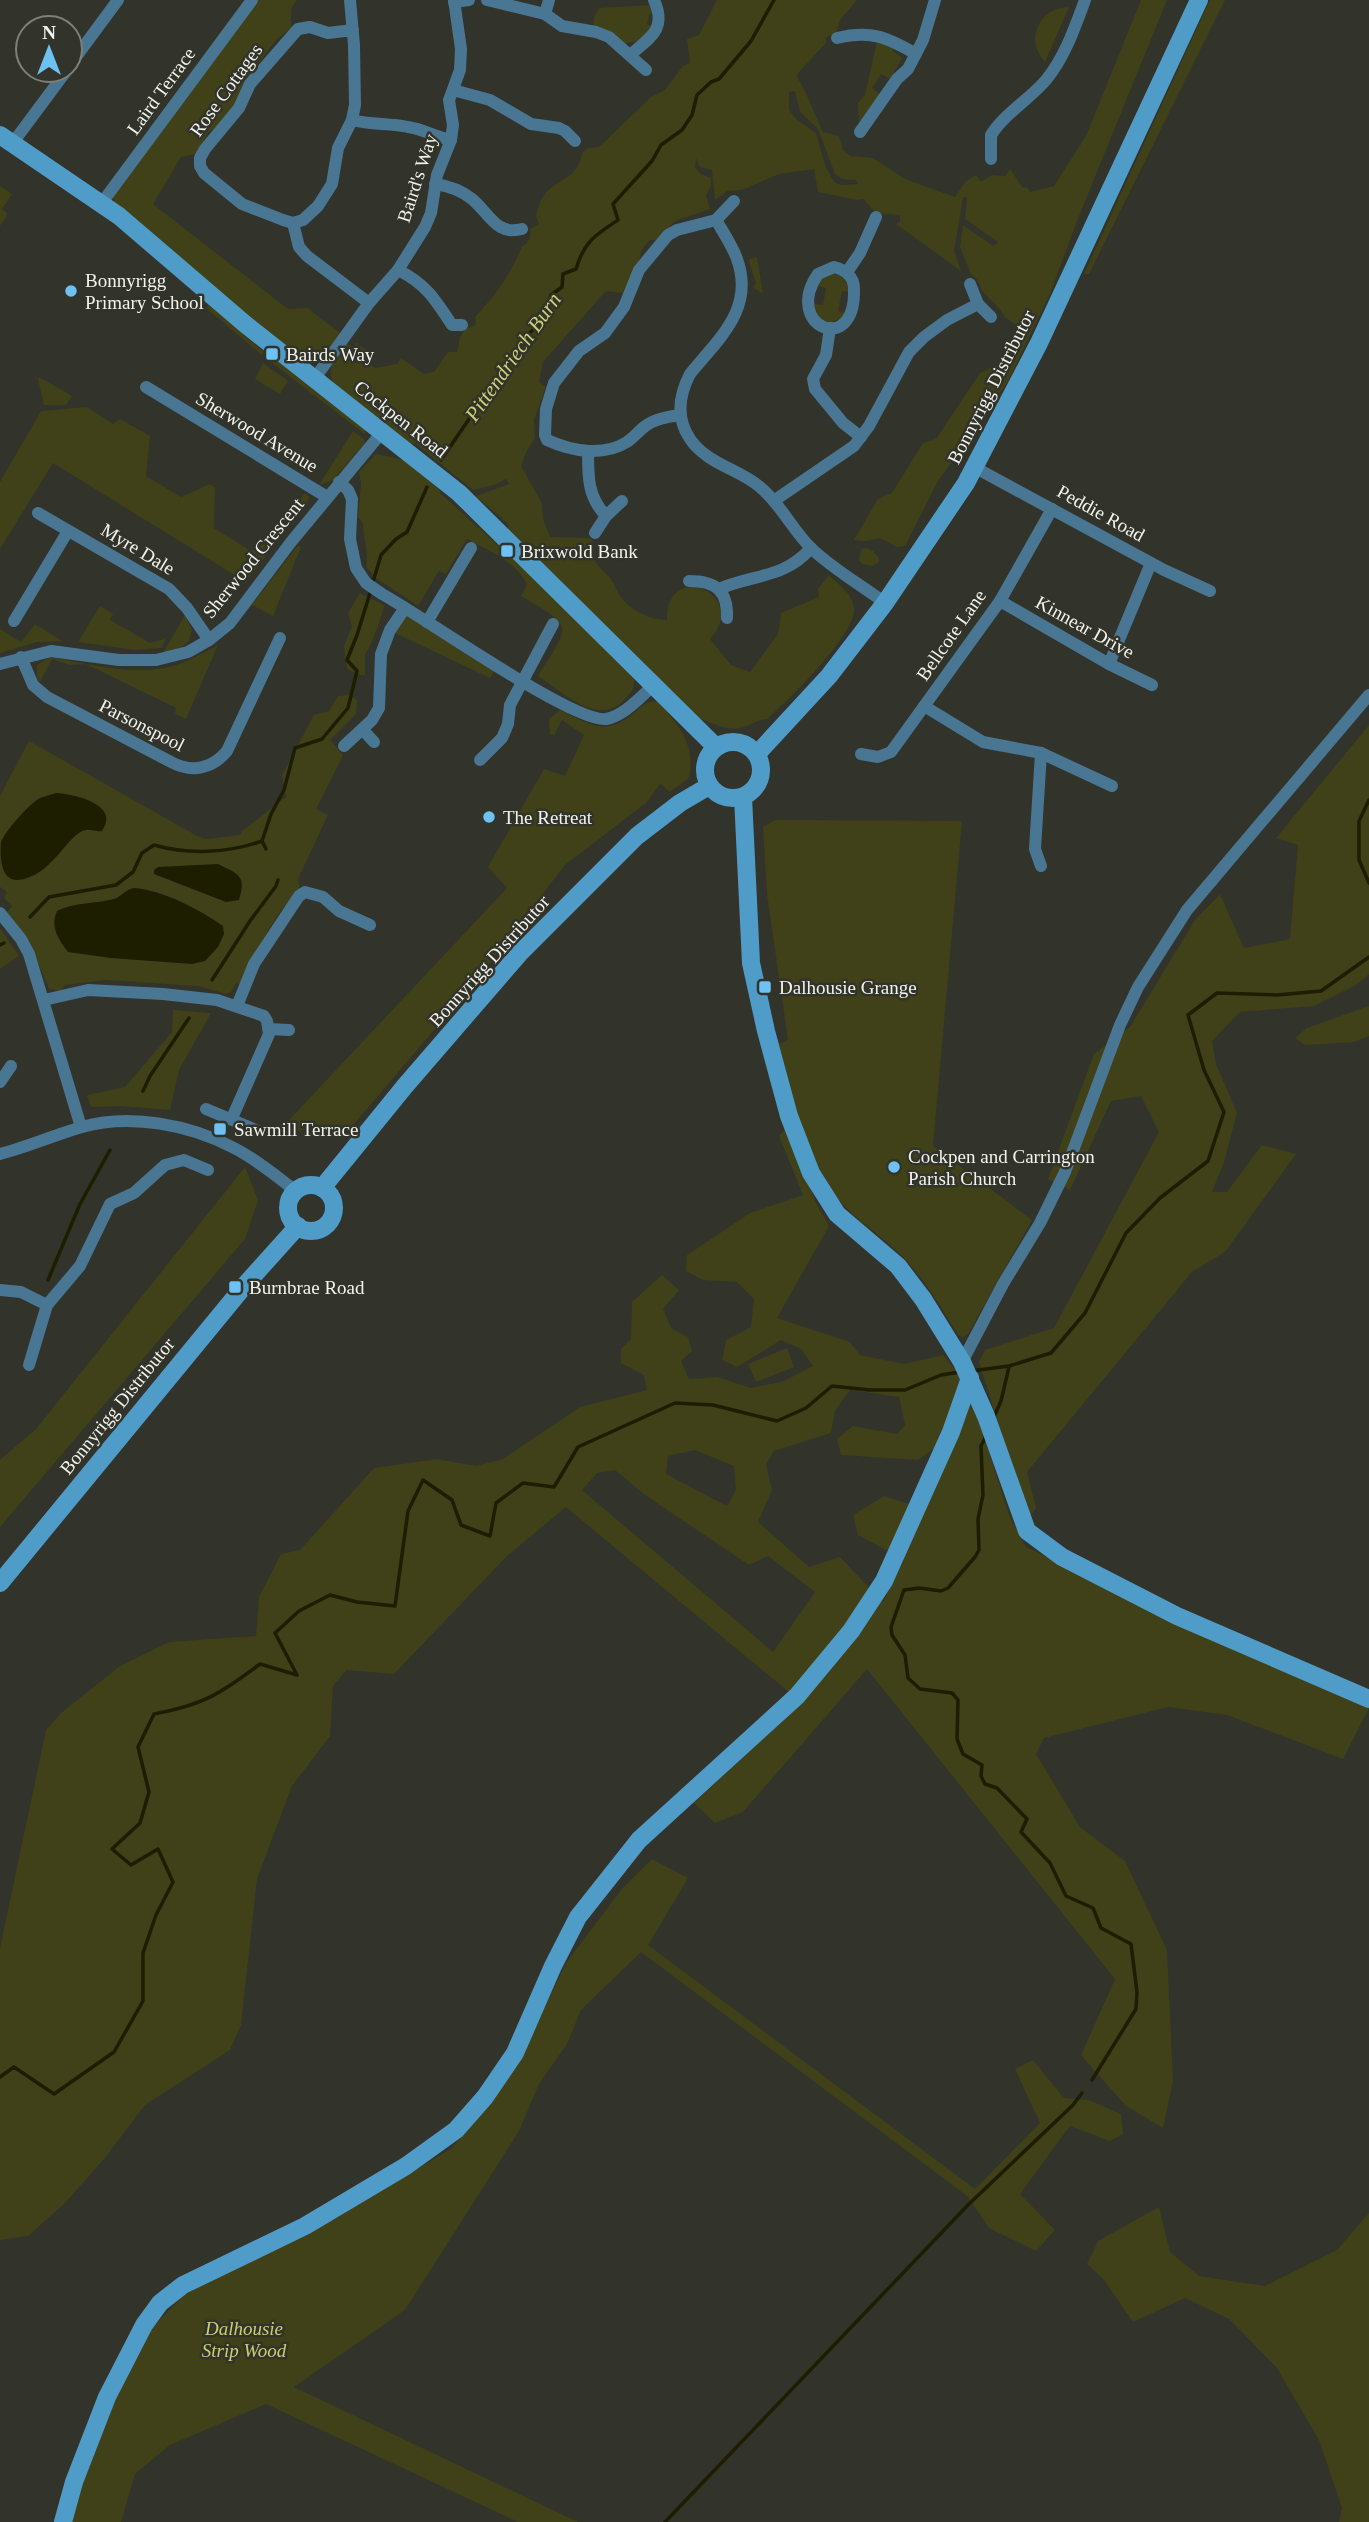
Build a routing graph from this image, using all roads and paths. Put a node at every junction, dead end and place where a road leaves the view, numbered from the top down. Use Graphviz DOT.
graph roads {
  1 [pos="118,0"];
  2 [pos="252,0"];
  3 [pos="350,0"];
  4 [pos="469,0"];
  5 [pos="487,0"];
  6 [pos="549,0"];
  7 [pos="654,0"];
  8 [pos="935,0"];
  9 [pos="1085,0"];
  10 [pos="1199,0"];
  11 [pos="454,1"];
  12 [pos="545,14"];
  13 [pos="353,30"];
  14 [pos="837,38"];
  15 [pos="84,46"];
  16 [pos="630,54"];
  17 [pos="916,54"];
  18 [pos="646,71"];
  19 [pos="54,84"];
  20 [pos="453,89"];
  21 [pos="352,120"];
  22 [pos="860,132"];
  23 [pos="451,139"];
  24 [pos="6,140"];
  25 [pos="575,141"];
  26 [pos="992,159"];
  27 [pos="435,184"];
  28 [pos="734,201"];
  29 [pos="101,204"];
  30 [pos="876,217"];
  31 [pos="716,220"];
  32 [pos="293,223"];
  33 [pos="522,229"];
  34 [pos="398,270"];
  35 [pos="847,272"];
  36 [pos="970,284"];
  37 [pos="369,303"];
  38 [pos="978,304"];
  39 [pos="991,317"];
  40 [pos="462,325"];
  41 [pos="830,328"];
  42 [pos="315,378"];
  43 [pos="146,387"];
  44 [pos="680,415"];
  45 [pos="383,431"];
  46 [pos="861,437"];
  47 [pos="588,452"];
  48 [pos="974,467"];
  49 [pos="339,482"];
  50 [pos="327,497"];
  51 [pos="775,500"];
  52 [pos="622,501"];
  53 [pos="1052,509"];
  54 [pos="38,513"];
  55 [pos="606,516"];
  56 [pos="68,531"];
  57 [pos="596,533"];
  58 [pos="471,548"];
  59 [pos="811,548"];
  60 [pos="1151,563"];
  61 [pos="689,581"];
  62 [pos="719,589"];
  63 [pos="1210,591"];
  64 [pos="1000,601"];
  65 [pos="885,603"];
  66 [pos="405,608"];
  67 [pos="727,618"];
  68 [pos="13,621"];
  69 [pos="427,622"];
  70 [pos="553,624"];
  71 [pos="280,638"];
  72 [pos="209,640"];
  73 [pos="22,657"];
  74 [pos="0,664"];
  75 [pos="1109,664"];
  76 [pos="522,681"];
  77 [pos="654,685"];
  78 [pos="1152,685"];
  79 [pos="1369,695"];
  80 [pos="924,706"];
  81 [pos="363,730"];
  82 [pos="374,742"];
  83 [pos="344,746"];
  84 [pos="716,747"];
  85 [pos="1041,753"];
  86 [pos="757,754"];
  87 [pos="861,754"];
  88 [pos="480,760"];
  89 [pos="709,786"];
  90 [pos="1112,786"];
  91 [pos="743,796"];
  92 [pos="1041,866"];
  93 [pos="0,913"];
  94 [pos="370,925"];
  95 [pos="44,1000"];
  96 [pos="237,1006"];
  97 [pos="269,1029"];
  98 [pos="289,1030"];
  99 [pos="11,1066"];
  100 [pos="0,1082"];
  101 [pos="206,1109"];
  102 [pos="232,1118"];
  103 [pos="81,1127"];
  104 [pos="256,1130"];
  105 [pos="0,1154"];
  106 [pos="208,1170"];
  107 [pos="321,1188"];
  108 [pos="296,1191"];
  109 [pos="298,1226"];
  110 [pos="0,1290"];
  111 [pos="47,1305"];
  112 [pos="29,1365"];
  113 [pos="966,1370"];
  114 [pos="0,1583"];
  115 [pos="1369,1699"];
  116 [pos="63,2522"];
  1 -- 15 [label="street"];
  2 -- 29 [label="street, Laird Terrace"];
  3 -- 13 [label="street"];
  4 -- 11 [label="street"];
  5 -- 12 [label="street"];
  6 -- 12 [label="street"];
  7 -- 16 [label="street"];
  8 -- 17 [label="street"];
  9 -- 26 [label="street"];
  10 -- 48 [label="main road, Bonnyrigg Distributor"];
  11 -- 20 [label="street, Baird's Way"];
  12 -- 16 [label="street"];
  13 -- 21 [label="street"];
  13 -- 32 [label="street, Rose Cottages"];
  14 -- 17 [label="street"];
  16 -- 18 [label="street"];
  17 -- 22 [label="street"];
  19 -- 24 [label="street"];
  20 -- 23 [label="street, Baird's Way"];
  20 -- 25 [label="street"];
  21 -- 23 [label="street"];
  21 -- 32 [label="street"];
  23 -- 27 [label="street, Baird's Way"];
  24 -- 29 [label="main road, Cockpen Road"];
  27 -- 33 [label="street"];
  27 -- 34 [label="street, Baird's Way"];
  28 -- 31 [label="street"];
  29 -- 42 [label="main road, Cockpen Road"];
  30 -- 35 [label="street"];
  31 -- 44 [label="street"];
  31 -- 47 [label="street"];
  32 -- 37 [label="street"];
  34 -- 37 [label="street, Baird's Way"];
  34 -- 40 [label="street"];
  35 -- 41 [label="street"];
  35 -- 41 [label="street"];
  36 -- 38 [label="street"];
  37 -- 42 [label="street, Baird's Way"];
  38 -- 39 [label="street"];
  38 -- 46 [label="street"];
  41 -- 46 [label="street"];
  42 -- 45 [label="main road, Cockpen Road"];
  43 -- 50 [label="street, Sherwood Avenue"];
  44 -- 47 [label="street"];
  44 -- 51 [label="street"];
  45 -- 49 [label="street, Sherwood Crescent"];
  45 -- 77 [label="main road, Cockpen Road"];
  46 -- 51 [label="street"];
  47 -- 55 [label="street"];
  48 -- 53 [label="street, Peddie Road"];
  48 -- 65 [label="main road, Bonnyrigg Distributor"];
  49 -- 50 [label="street, Sherwood Crescent"];
  49 -- 66 [label="street"];
  50 -- 72 [label="street, Sherwood Crescent"];
  51 -- 59 [label="street"];
  52 -- 55 [label="street"];
  53 -- 60 [label="street, Peddie Road"];
  53 -- 64 [label="street, Bellcote Lane"];
  54 -- 56 [label="street, Myre Dale"];
  55 -- 57 [label="street"];
  56 -- 68 [label="street"];
  56 -- 72 [label="street, Myre Dale"];
  58 -- 69 [label="street"];
  59 -- 62 [label="street"];
  59 -- 65 [label="street"];
  60 -- 63 [label="street, Peddie Road"];
  60 -- 75 [label="street"];
  61 -- 62 [label="street"];
  62 -- 67 [label="street"];
  64 -- 75 [label="street, Kinnear Drive"];
  64 -- 80 [label="street, Bellcote Lane"];
  65 -- 86 [label="main road, Bonnyrigg Distributor"];
  66 -- 69 [label="street"];
  66 -- 81 [label="street"];
  69 -- 76 [label="street"];
  70 -- 76 [label="street"];
  71 -- 73 [label="street, Parsonspool"];
  72 -- 73 [label="street, Sherwood Crescent"];
  73 -- 74 [label="street, Sherwood Crescent"];
  75 -- 78 [label="street, Kinnear Drive"];
  76 -- 77 [label="street"];
  76 -- 88 [label="street"];
  77 -- 84 [label="main road, Cockpen Road"];
  79 -- 113 [label="street"];
  80 -- 85 [label="street"];
  80 -- 87 [label="street, Bellcote Lane"];
  81 -- 82 [label="street"];
  81 -- 83 [label="street"];
  84 -- 86 [label="main road"];
  84 -- 89 [label="main road"];
  85 -- 90 [label="street"];
  85 -- 92 [label="street"];
  86 -- 91 [label="main road"];
  89 -- 91 [label="main road"];
  89 -- 107 [label="main road, Bonnyrigg Distributor"];
  91 -- 113 [label="main road"];
  93 -- 95 [label="street"];
  94 -- 96 [label="street"];
  95 -- 96 [label="street"];
  95 -- 103 [label="street"];
  96 -- 97 [label="street"];
  97 -- 98 [label="street"];
  97 -- 102 [label="street"];
  99 -- 100 [label="street"];
  101 -- 102 [label="street"];
  102 -- 104 [label="street"];
  103 -- 105 [label="street"];
  103 -- 108 [label="street"];
  106 -- 111 [label="street"];
  107 -- 108 [label="main road"];
  107 -- 109 [label="main road"];
  108 -- 109 [label="main road"];
  109 -- 114 [label="main road, Bonnyrigg Distributor"];
  110 -- 111 [label="street"];
  111 -- 112 [label="street"];
  113 -- 115 [label="main road"];
  113 -- 116 [label="main road"];
}
